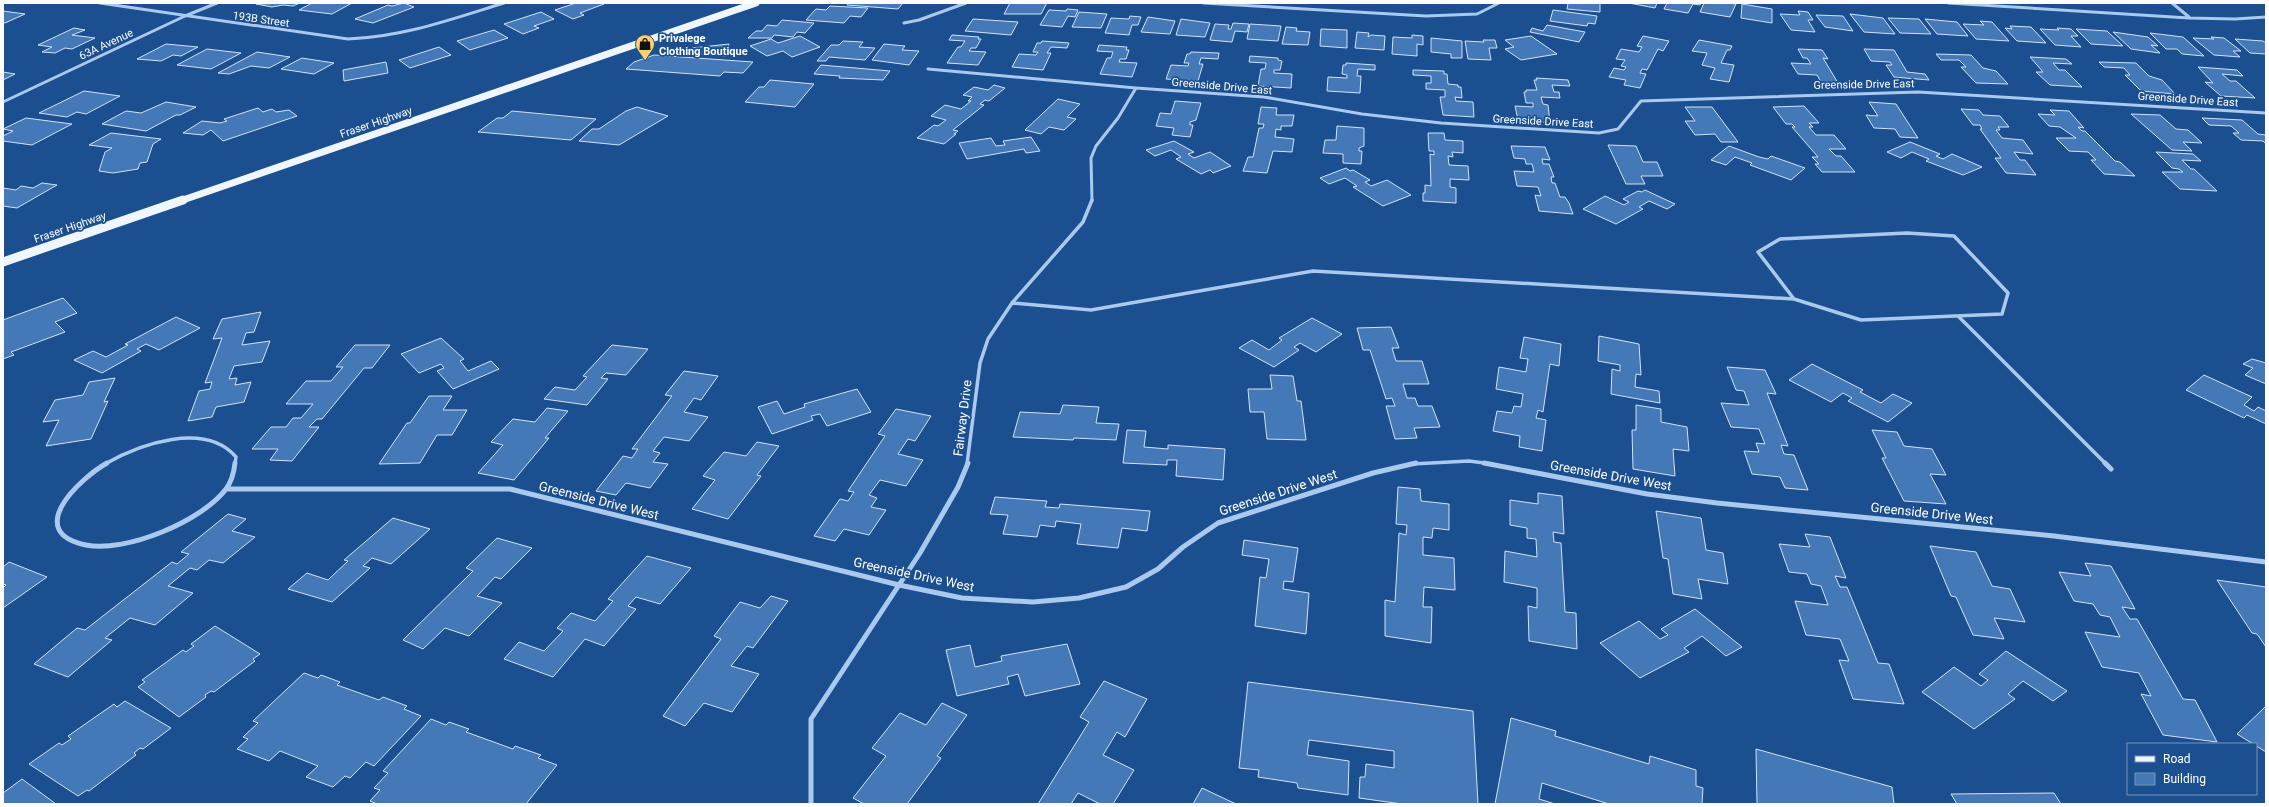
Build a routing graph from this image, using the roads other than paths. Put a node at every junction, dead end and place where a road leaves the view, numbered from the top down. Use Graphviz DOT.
graph roads {
  1 [pos="100,3"];
  2 [pos="217,3"];
  3 [pos="504,3"];
  4 [pos="756,3"];
  5 [pos="966,3"];
  6 [pos="1203,3"];
  7 [pos="1499,3"];
  8 [pos="1948,3"];
  9 [pos="2172,3"];
  10 [pos="185,16"];
  11 [pos="2266,17"];
  12 [pos="2189,18"];
  13 [pos="904,23"];
  14 [pos="928,69"];
  15 [pos="1136,88"];
  16 [pos="3,102"];
  17 [pos="2266,113"];
  18 [pos="3,262"];
  19 [pos="1794,299"];
  20 [pos="1012,303"];
  21 [pos="1958,316"];
  22 [pos="2111,469"];
  23 [pos="226,489"];
  24 [pos="2266,562"];
  25 [pos="899,585"];
  26 [pos="811,804"];
  1 -- 10 [label="street, 193B Street"];
  2 -- 10 [label="street, 63A Avenue"];
  3 -- 10 [label="street, 193B Street"];
  4 -- 18 [label="main road, Fraser Highway"];
  5 -- 13 [label="street"];
  6 -- 7 [label="street"];
  8 -- 12 [label="street"];
  9 -- 12 [label="street"];
  10 -- 16 [label="street, 63A Avenue"];
  11 -- 12 [label="street"];
  14 -- 15 [label="street, Greenside Drive East"];
  15 -- 17 [label="street, Greenside Drive East"];
  15 -- 20 [label="street, Fairway Drive"];
  19 -- 20 [label="street"];
  19 -- 21 [label="street"];
  19 -- 21 [label="street"];
  20 -- 25 [label="street, Fairway Drive"];
  21 -- 22 [label="street"];
  23 -- 23 [label="street"];
  23 -- 25 [label="street, Greenside Drive West"];
  24 -- 25 [label="street, Greenside Drive West"];
  25 -- 26 [label="street, Fairway Drive"];
}
